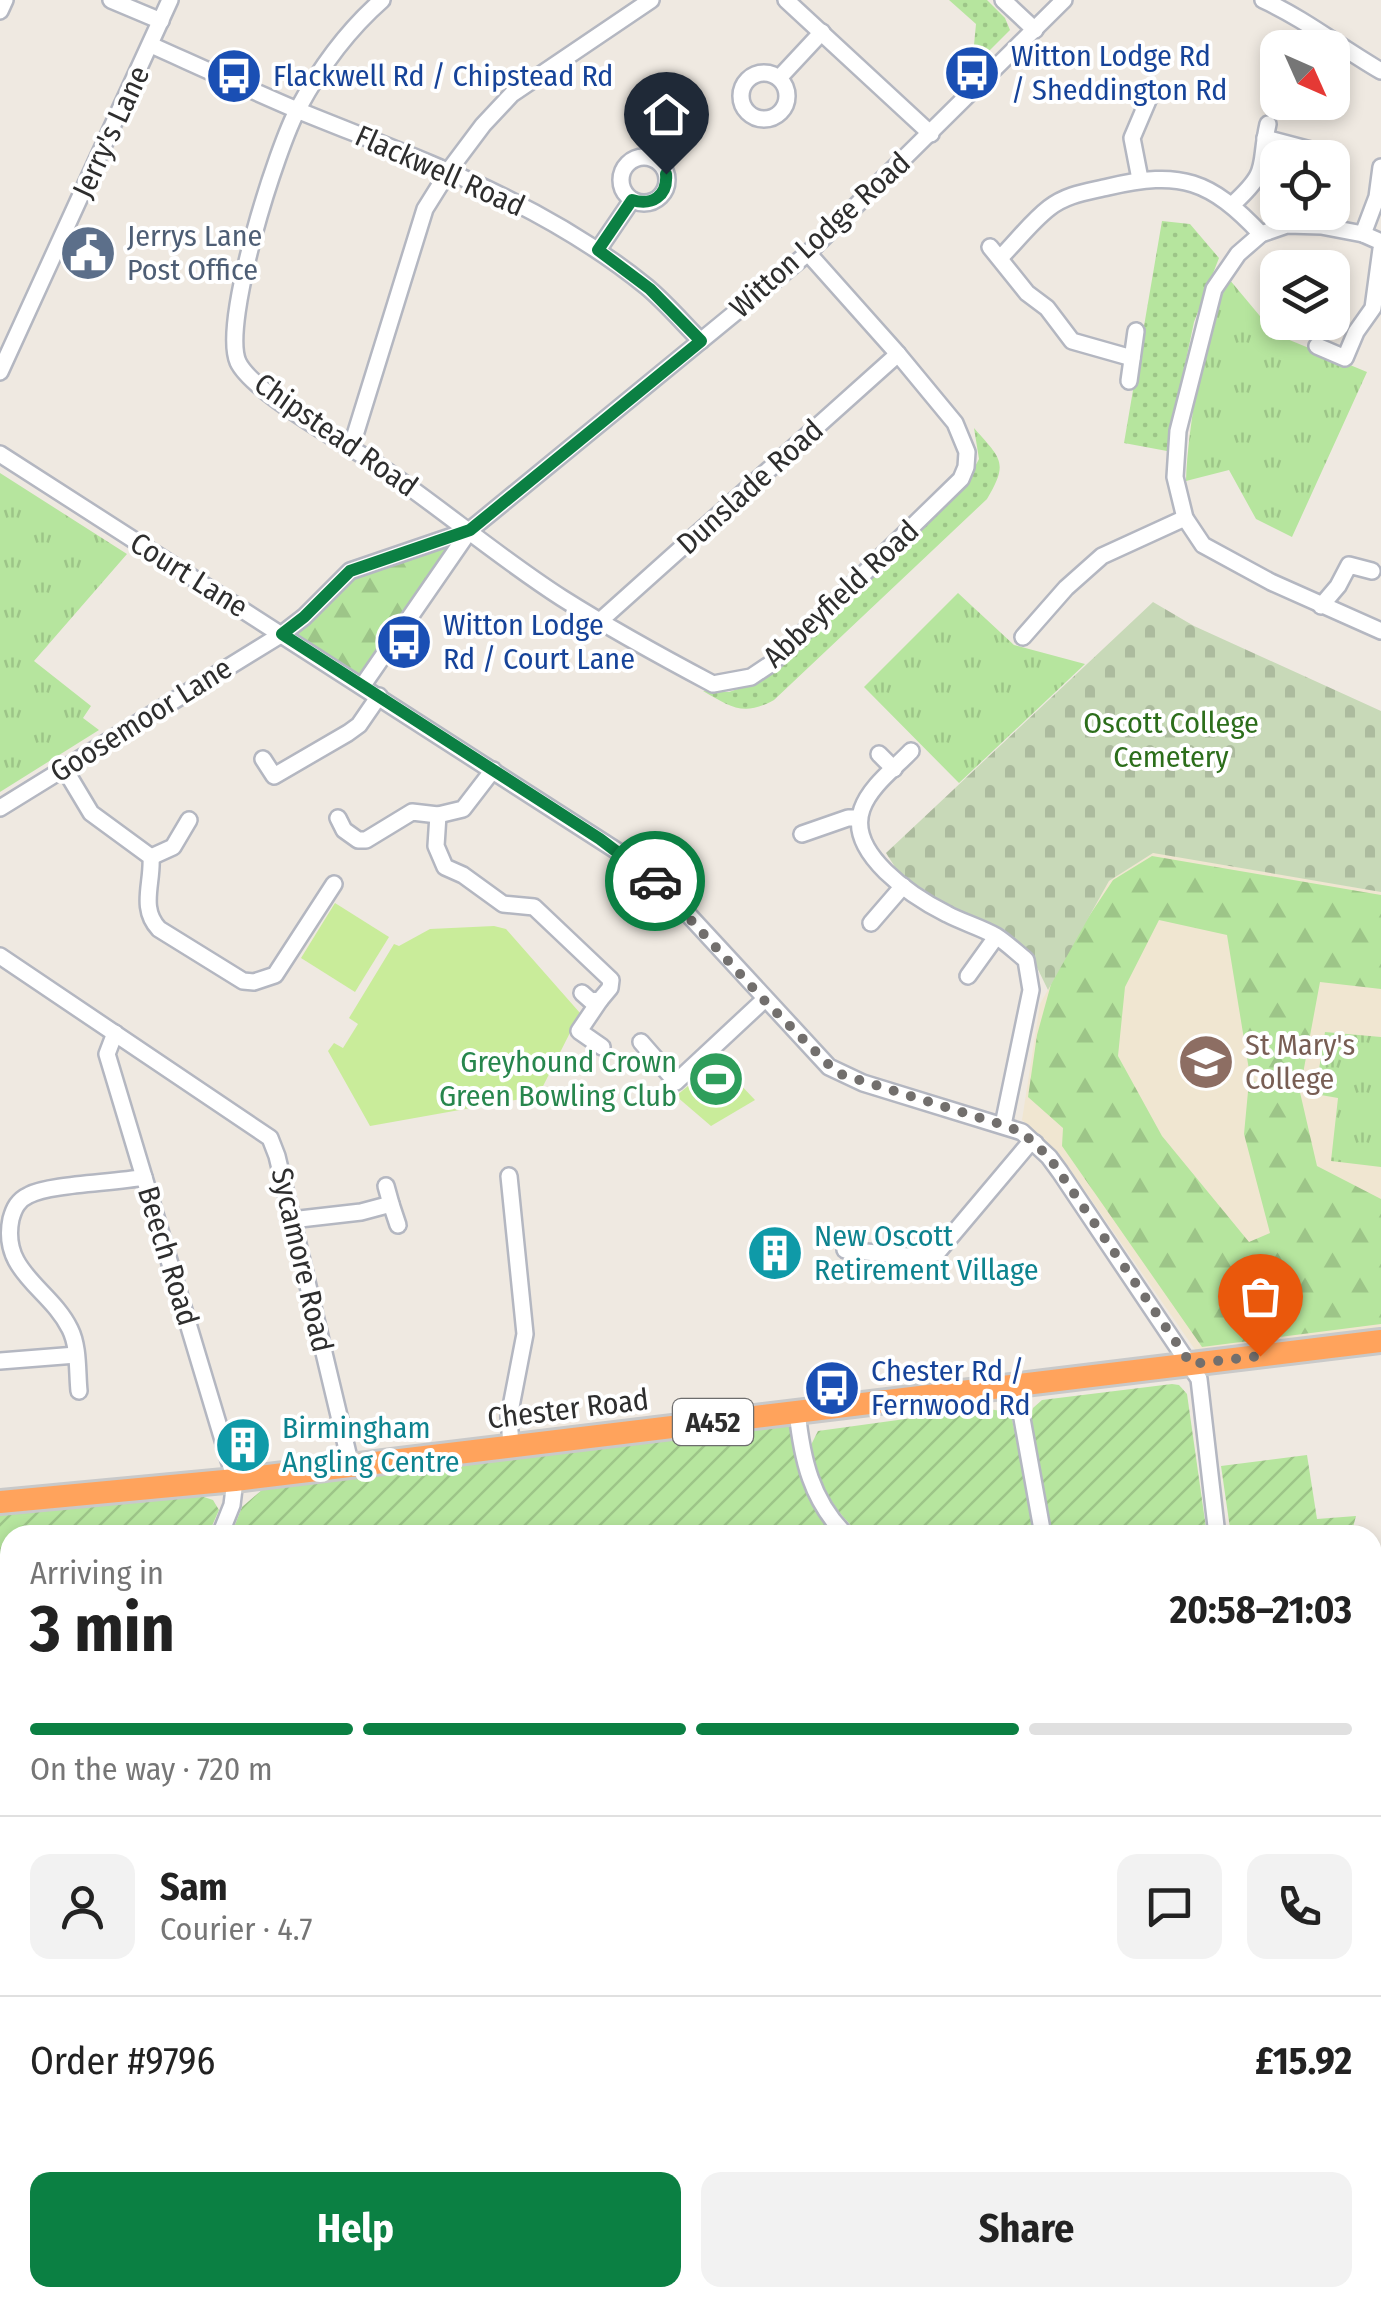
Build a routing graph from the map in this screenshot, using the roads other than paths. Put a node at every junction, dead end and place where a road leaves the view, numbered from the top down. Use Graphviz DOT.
graph roads {
  1 [pos="5,0"];
  2 [pos="110,0"];
  3 [pos="170,0"];
  4 [pos="382,0"];
  5 [pos="651,0"];
  6 [pos="786,0"];
  7 [pos="1003,0"];
  8 [pos="1064,0"];
  9 [pos="1257,2"];
  10 [pos="0,10"];
  11 [pos="161,21"];
  12 [pos="1035,30"];
  13 [pos="822,32"];
  14 [pos="151,46"];
  15 [pos="1381,70"];
  16 [pos="780,77"];
  17 [pos="1152,89"];
  18 [pos="297,110"];
  19 [pos="930,134"];
  20 [pos="1266,140"];
  21 [pos="1290,140"];
  22 [pos="1379,164"];
  23 [pos="450,170"];
  24 [pos="1260,173"];
  25 [pos="1140,179"];
  26 [pos="632,200"];
  27 [pos="1233,204"];
  28 [pos="1261,234"];
  29 [pos="1362,234"];
  30 [pos="1381,242"];
  31 [pos="598,250"];
  32 [pos="1381,250"];
  33 [pos="808,253"];
  34 [pos="1136,331"];
  35 [pos="701,341"];
  36 [pos="1317,346"];
  37 [pos="898,354"];
  38 [pos="1132,358"];
  39 [pos="1,365"];
  40 [pos="1129,382"];
  41 [pos="350,448"];
  42 [pos="0,454"];
  43 [pos="1185,518"];
  44 [pos="470,530"];
  45 [pos="1372,571"];
  46 [pos="1321,606"];
  47 [pos="1021,610"];
  48 [pos="602,620"];
  49 [pos="1034,622"];
  50 [pos="1381,631"];
  51 [pos="282,634"];
  52 [pos="1022,636"];
  53 [pos="362,685"];
  54 [pos="380,696"];
  55 [pos="912,751"];
  56 [pos="878,754"];
  57 [pos="263,759"];
  58 [pos="64,768"];
  59 [pos="894,769"];
  60 [pos="493,770"];
  61 [pos="0,808"];
  62 [pos="438,815"];
  63 [pos="338,818"];
  64 [pos="859,818"];
  65 [pos="189,820"];
  66 [pos="802,834"];
  67 [pos="151,857"];
  68 [pos="334,884"];
  69 [pos="904,886"];
  70 [pos="870,923"];
  71 [pos="996,936"];
  72 [pos="0,956"];
  73 [pos="968,976"];
  74 [pos="582,994"];
  75 [pos="600,1000"];
  76 [pos="764,1000"];
  77 [pos="116,1034"];
  78 [pos="642,1042"];
  79 [pos="602,1048"];
  80 [pos="1003,1125"];
  81 [pos="1035,1142"];
  82 [pos="509,1176"];
  83 [pos="144,1178"];
  84 [pos="386,1186"];
  85 [pos="391,1204"];
  86 [pos="291,1220"];
  87 [pos="398,1226"];
  88 [pos="845,1250"];
  89 [pos="17,1269"];
  90 [pos="1,1277"];
  91 [pos="1381,1341"];
  92 [pos="6,1342"];
  93 [pos="76,1355"];
  94 [pos="4,1360"];
  95 [pos="1191,1364"];
  96 [pos="1016,1385"];
  97 [pos="79,1391"];
  98 [pos="797,1411"];
  99 [pos="511,1446"];
  100 [pos="351,1466"];
  101 [pos="235,1480"];
  102 [pos="0,1502"];
  103 [pos="224,1525"];
  104 [pos="836,1525"];
  105 [pos="1041,1525"];
  106 [pos="1216,1525"];
  1 -- 10 [label="street"];
  2 -- 11 [label="street"];
  3 -- 11 [label="street, Jerry's Lane"];
  4 -- 18 [label="street, Chipstead Road"];
  5 -- 23 [label="street"];
  6 -- 13 [label="street"];
  7 -- 12 [label="street"];
  8 -- 12 [label="street, Witton Lodge Road"];
  9 -- 15 [label="street"];
  11 -- 14 [label="street, Jerry's Lane"];
  12 -- 19 [label="street, Witton Lodge Road"];
  13 -- 16 [label="street"];
  13 -- 19 [label="street"];
  14 -- 18 [label="street, Flackwell Road"];
  14 -- 39 [label="street, Jerry's Lane"];
  17 -- 25 [label="street"];
  18 -- 23 [label="street, Flackwell Road"];
  18 -- 41 [label="street, Chipstead Road"];
  19 -- 33 [label="street, Witton Lodge Road"];
  20 -- 21 [label="street"];
  22 -- 29 [label="street"];
  23 -- 31 [label="street, Flackwell Road"];
  23 -- 41 [label="street"];
  24 -- 27 [label="street"];
  25 -- 27 [label="street"];
  25 -- 38 [label="street"];
  26 -- 31 [label="street"];
  27 -- 28 [label="street"];
  28 -- 29 [label="street"];
  28 -- 43 [label="street"];
  29 -- 30 [label="street"];
  31 -- 35 [label="street, Flackwell Road"];
  32 -- 36 [label="street"];
  33 -- 35 [label="street, Witton Lodge Road"];
  33 -- 37 [label="street, Abbeyfield Road"];
  34 -- 38 [label="street"];
  35 -- 44 [label="street, Witton Lodge Road"];
  37 -- 48 [label="street, Dunslade Road"];
  37 -- 48 [label="street, Abbeyfield Road"];
  38 -- 40 [label="street"];
  41 -- 44 [label="street, Chipstead Road"];
  42 -- 51 [label="street, Court Lane"];
  43 -- 46 [label="street"];
  43 -- 49 [label="street"];
  44 -- 48 [label="street, Abbeyfield Road"];
  44 -- 51 [label="street, Witton Lodge Road"];
  44 -- 53 [label="street, Witton Lodge Road"];
  45 -- 46 [label="street"];
  46 -- 50 [label="street"];
  47 -- 49 [label="street"];
  49 -- 52 [label="street"];
  51 -- 53 [label="street, Court Lane"];
  51 -- 58 [label="street, Goosemoor Lane"];
  53 -- 54 [label="street, Court Lane"];
  54 -- 57 [label="street"];
  54 -- 60 [label="street, Court Lane"];
  55 -- 59 [label="street"];
  56 -- 59 [label="street"];
  58 -- 61 [label="street, Goosemoor Lane"];
  58 -- 67 [label="street"];
  59 -- 64 [label="street"];
  60 -- 62 [label="street"];
  60 -- 76 [label="street, Court Lane"];
  62 -- 63 [label="street"];
  62 -- 75 [label="street"];
  64 -- 66 [label="street"];
  64 -- 69 [label="street"];
  65 -- 67 [label="street"];
  67 -- 68 [label="street"];
  69 -- 70 [label="street"];
  69 -- 71 [label="street"];
  71 -- 73 [label="street"];
  71 -- 80 [label="street"];
  72 -- 77 [label="street, Sycamore Road"];
  74 -- 75 [label="street"];
  75 -- 79 [label="street"];
  76 -- 78 [label="street"];
  76 -- 80 [label="street, Court Lane"];
  77 -- 83 [label="street, Beech Road"];
  77 -- 86 [label="street, Sycamore Road"];
  80 -- 81 [label="street, Court Lane"];
  81 -- 88 [label="street"];
  81 -- 95 [label="street, Court Lane"];
  82 -- 99 [label="street"];
  83 -- 89 [label="street"];
  83 -- 101 [label="street, Beech Road"];
  84 -- 85 [label="street"];
  85 -- 86 [label="street"];
  85 -- 87 [label="street"];
  86 -- 100 [label="street, Sycamore Road"];
  89 -- 90 [label="street"];
  89 -- 93 [label="street"];
  91 -- 95 [label="highway, Chester Road / A452"];
  92 -- 94 [label="street"];
  93 -- 94 [label="street"];
  93 -- 97 [label="street"];
  95 -- 96 [label="highway, Chester Road / A452"];
  95 -- 106 [label="street"];
  96 -- 98 [label="highway, Chester Road / A452"];
  96 -- 105 [label="street"];
  98 -- 99 [label="highway, Chester Road / A452"];
  98 -- 104 [label="street"];
  99 -- 100 [label="highway, Chester Road / A452"];
  100 -- 101 [label="highway, Chester Road / A452"];
  101 -- 102 [label="highway, Chester Road / A452"];
  101 -- 103 [label="street"];
}
